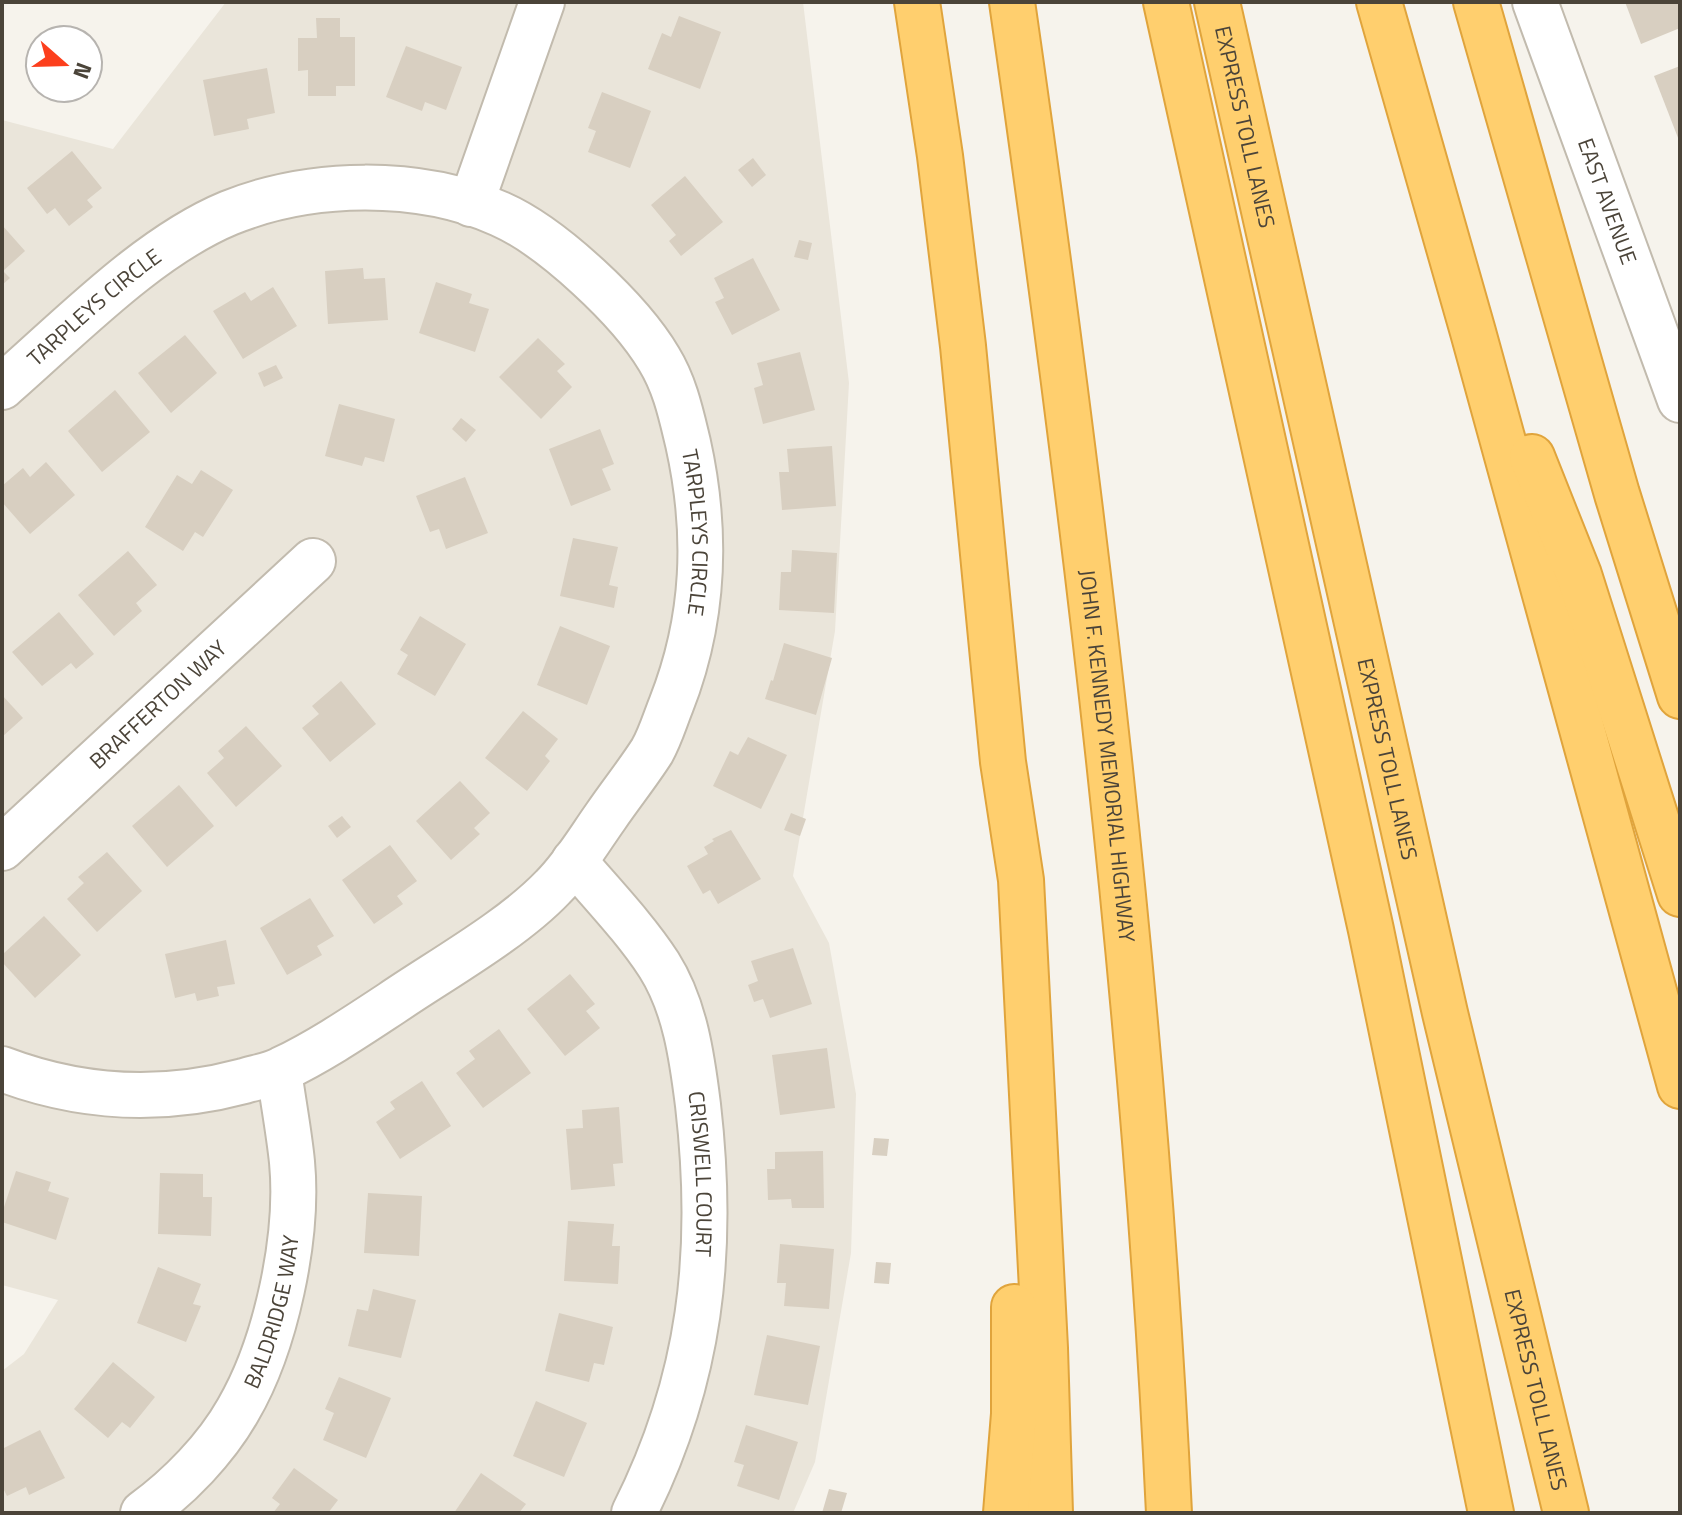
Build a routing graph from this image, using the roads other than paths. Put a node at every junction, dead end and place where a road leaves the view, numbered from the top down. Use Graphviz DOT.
graph roads {
  1 [pos="542,2"];
  2 [pos="917,2"];
  3 [pos="1012,2"];
  4 [pos="1166,2"];
  5 [pos="1217,2"];
  6 [pos="1379,2"];
  7 [pos="1476,2"];
  8 [pos="1535,2"];
  9 [pos="471,204"];
  10 [pos="1473,332"];
  11 [pos="2,387"];
  12 [pos="1680,400"];
  13 [pos="313,561"];
  14 [pos="1680,696"];
  15 [pos="1003,762"];
  16 [pos="2,848"];
  17 [pos="574,861"];
  18 [pos="1680,894"];
  19 [pos="2,1069"];
  20 [pos="279,1071"];
  21 [pos="1680,1086"];
  22 [pos="143,1513"];
  23 [pos="634,1513"];
  24 [pos="1006,1513"];
  25 [pos="1050,1513"];
  26 [pos="1169,1513"];
  27 [pos="1491,1513"];
  28 [pos="1566,1513"];
  1 -- 9 [label="street"];
  2 -- 15 [label="highway"];
  3 -- 26 [label="highway, JOHN F. KENNEDY MEMORIAL HIGHWAY"];
  4 -- 27 [label="highway"];
  5 -- 28 [label="highway, EXPRESS TOLL LANES"];
  6 -- 10 [label="highway"];
  7 -- 14 [label="highway"];
  8 -- 12 [label="street, EAST AVENUE"];
  9 -- 11 [label="street, TARPLEYS CIRCLE"];
  9 -- 17 [label="street, TARPLEYS CIRCLE"];
  10 -- 18 [label="highway"];
  10 -- 21 [label="highway"];
  13 -- 16 [label="street, BRAFFERTON WAY"];
  15 -- 24 [label="highway"];
  15 -- 25 [label="highway"];
  17 -- 20 [label="street, TARPLEYS CIRCLE"];
  17 -- 23 [label="street, CRISWELL COURT"];
  19 -- 20 [label="street, TARPLEYS CIRCLE"];
  20 -- 22 [label="street, BALDRIDGE WAY"];
}
